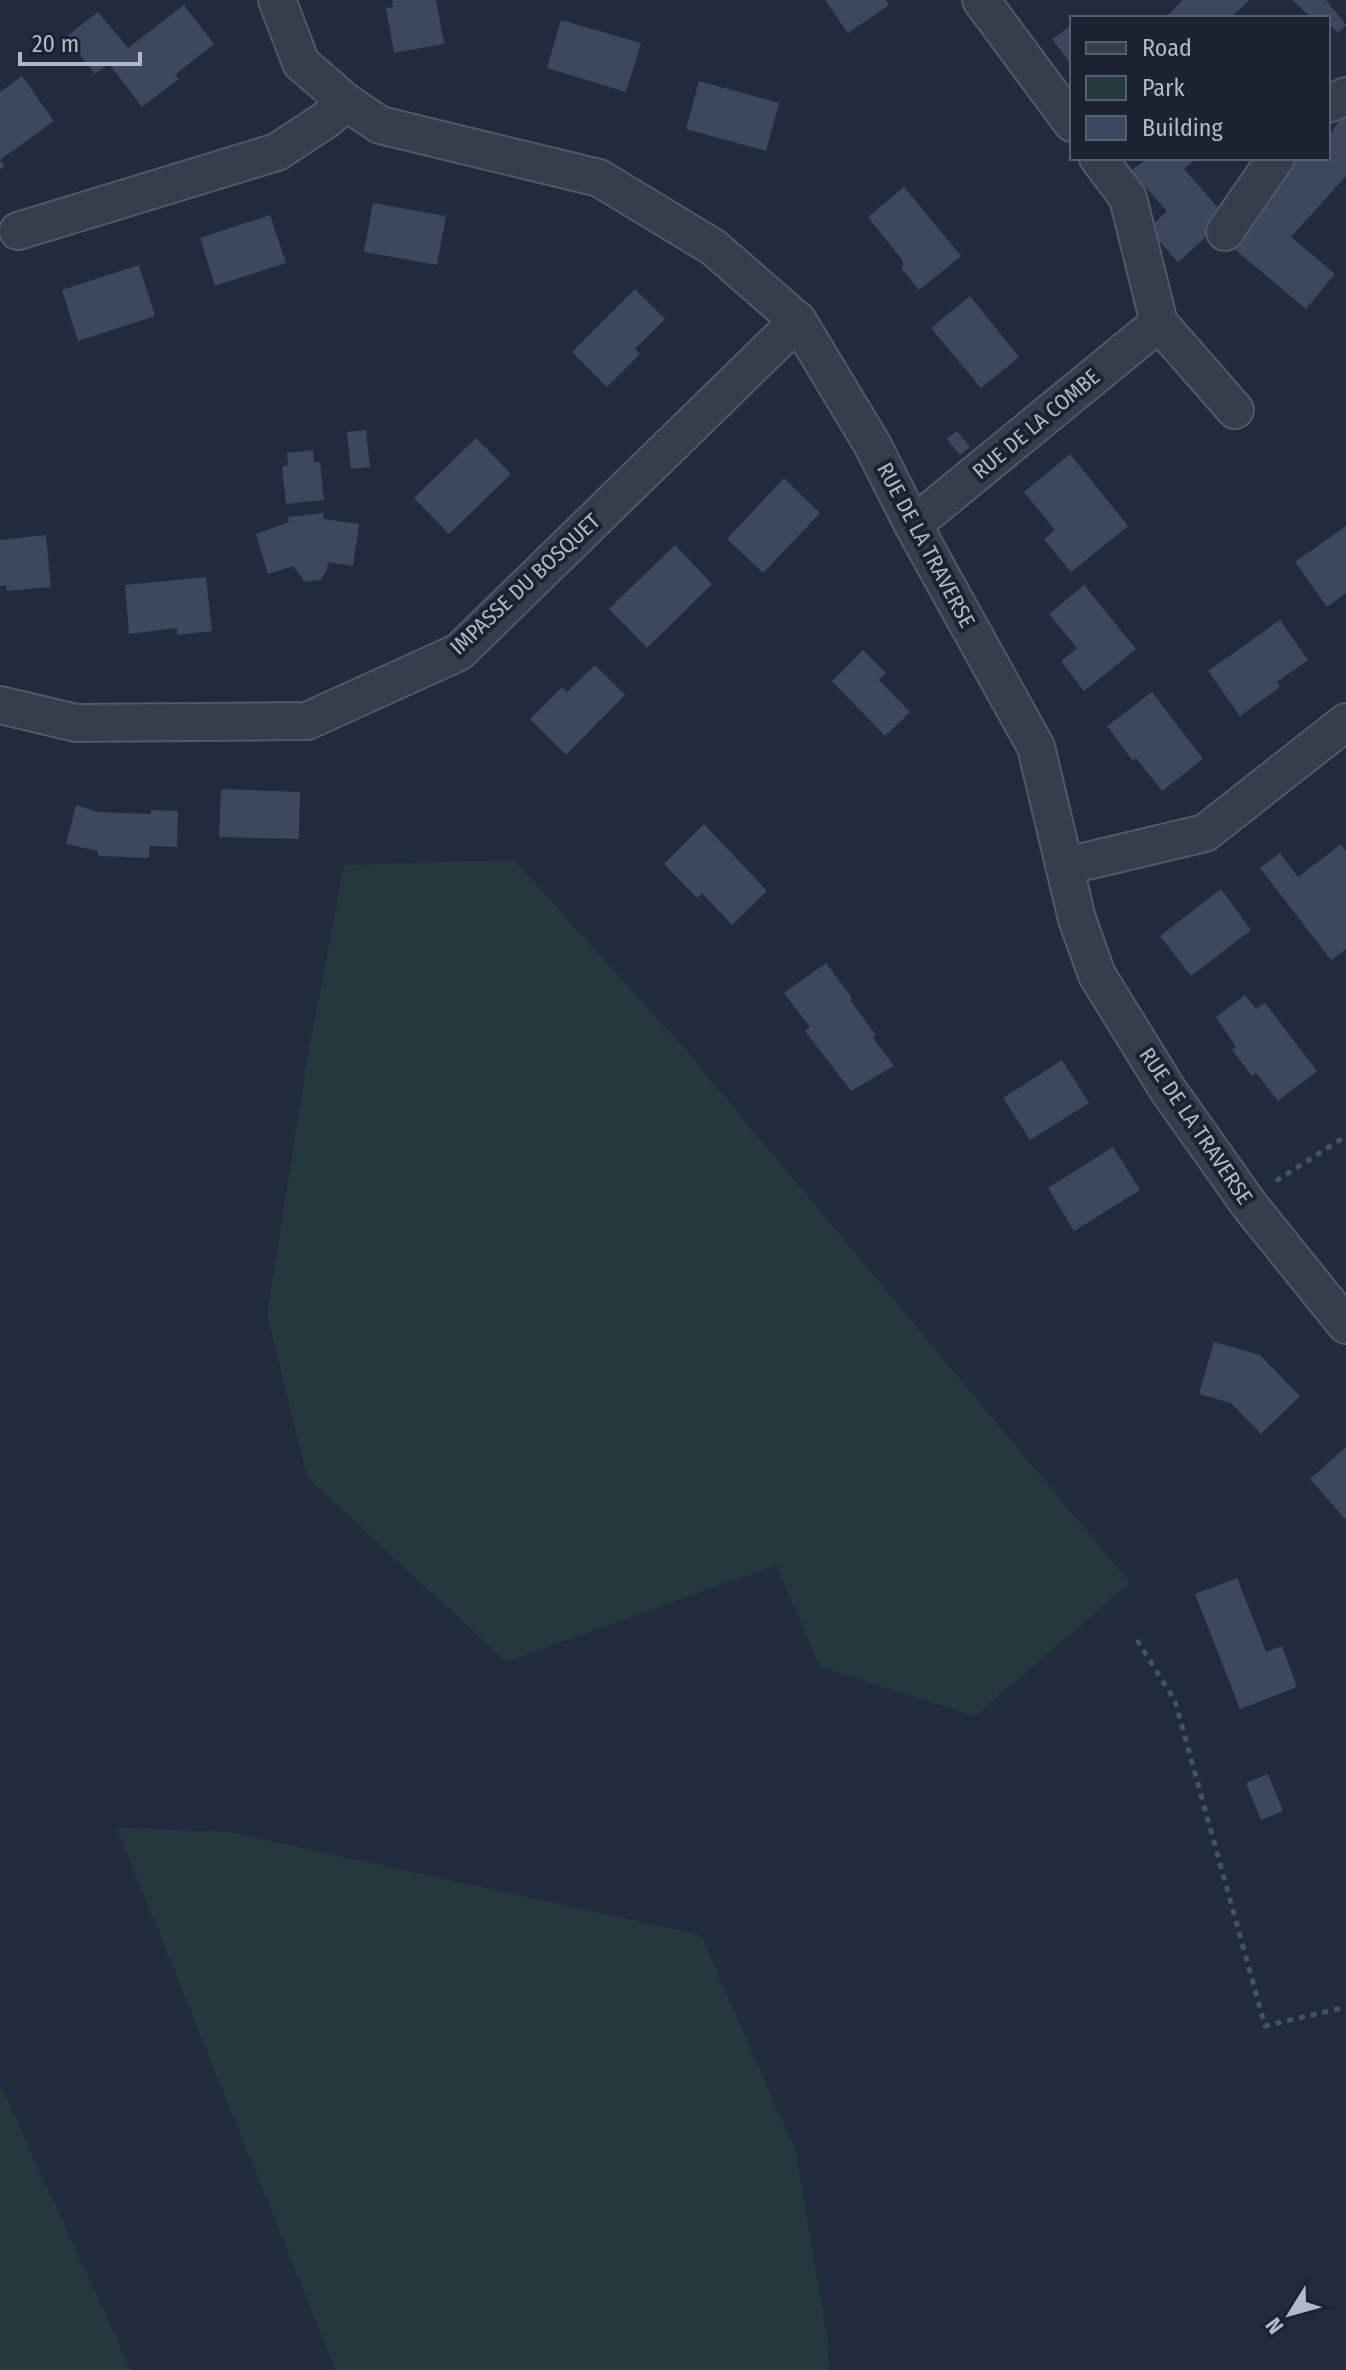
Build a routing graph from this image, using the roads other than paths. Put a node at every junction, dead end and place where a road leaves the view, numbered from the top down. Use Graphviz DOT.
graph roads {
  1 [pos="277,0"];
  2 [pos="981,0"];
  3 [pos="346,102"];
  4 [pos="1070,120"];
  5 [pos="1100,160"];
  6 [pos="1275,160"];
  7 [pos="18,231"];
  8 [pos="1225,232"];
  9 [pos="798,321"];
  10 [pos="1159,323"];
  11 [pos="1235,410"];
  12 [pos="913,525"];
  13 [pos="0,705"];
  14 [pos="1346,722"];
  15 [pos="1066,866"];
  16 [pos="1346,1325"];
  1 -- 3 [label="street, RUE DE LA TRAVERSE"];
  2 -- 4 [label="street"];
  3 -- 7 [label="street"];
  3 -- 9 [label="street, RUE DE LA TRAVERSE"];
  5 -- 10 [label="street"];
  6 -- 8 [label="street"];
  9 -- 12 [label="street, RUE DE LA TRAVERSE"];
  9 -- 13 [label="street, IMPASSE DU BOSQUET"];
  10 -- 11 [label="street"];
  10 -- 12 [label="street, RUE DE LA COMBE"];
  12 -- 15 [label="street, RUE DE LA TRAVERSE"];
  14 -- 15 [label="street"];
  15 -- 16 [label="street, RUE DE LA TRAVERSE"];
}
